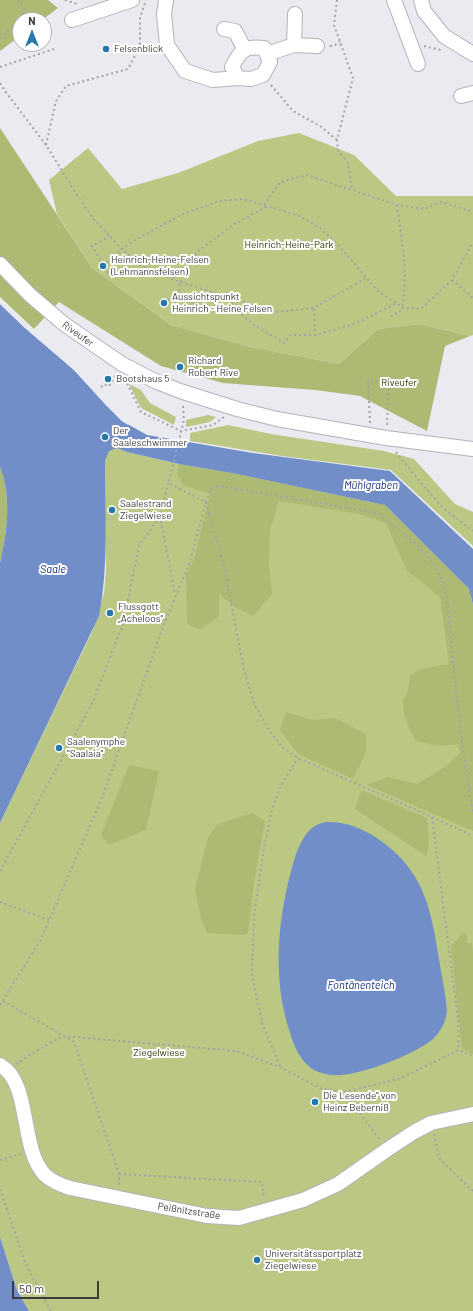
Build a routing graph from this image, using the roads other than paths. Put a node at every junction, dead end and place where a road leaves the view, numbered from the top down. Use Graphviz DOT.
graph roads {
  1 [pos="132,0"];
  2 [pos="166,0"];
  3 [pos="394,0"];
  4 [pos="421,0"];
  5 [pos="295,14"];
  6 [pos="72,20"];
  7 [pos="224,28"];
  8 [pos="294,45"];
  9 [pos="317,46"];
  10 [pos="245,50"];
  11 [pos="267,54"];
  12 [pos="473,54"];
  13 [pos="418,64"];
  14 [pos="238,78"];
  15 [pos="0,264"];
  16 [pos="473,449"];
  17 [pos="4,1068"];
  18 [pos="473,1114"];
  1 -- 6 [label="street"];
  2 -- 14 [label="street"];
  3 -- 13 [label="street"];
  4 -- 12 [label="street"];
  5 -- 8 [label="street"];
  7 -- 10 [label="street"];
  8 -- 9 [label="street"];
  8 -- 11 [label="street"];
  10 -- 11 [label="street"];
  10 -- 14 [label="street"];
  11 -- 14 [label="street"];
  15 -- 16 [label="street, Riveufer"];
  17 -- 18 [label="street, Peißnitzstraße"];
}
